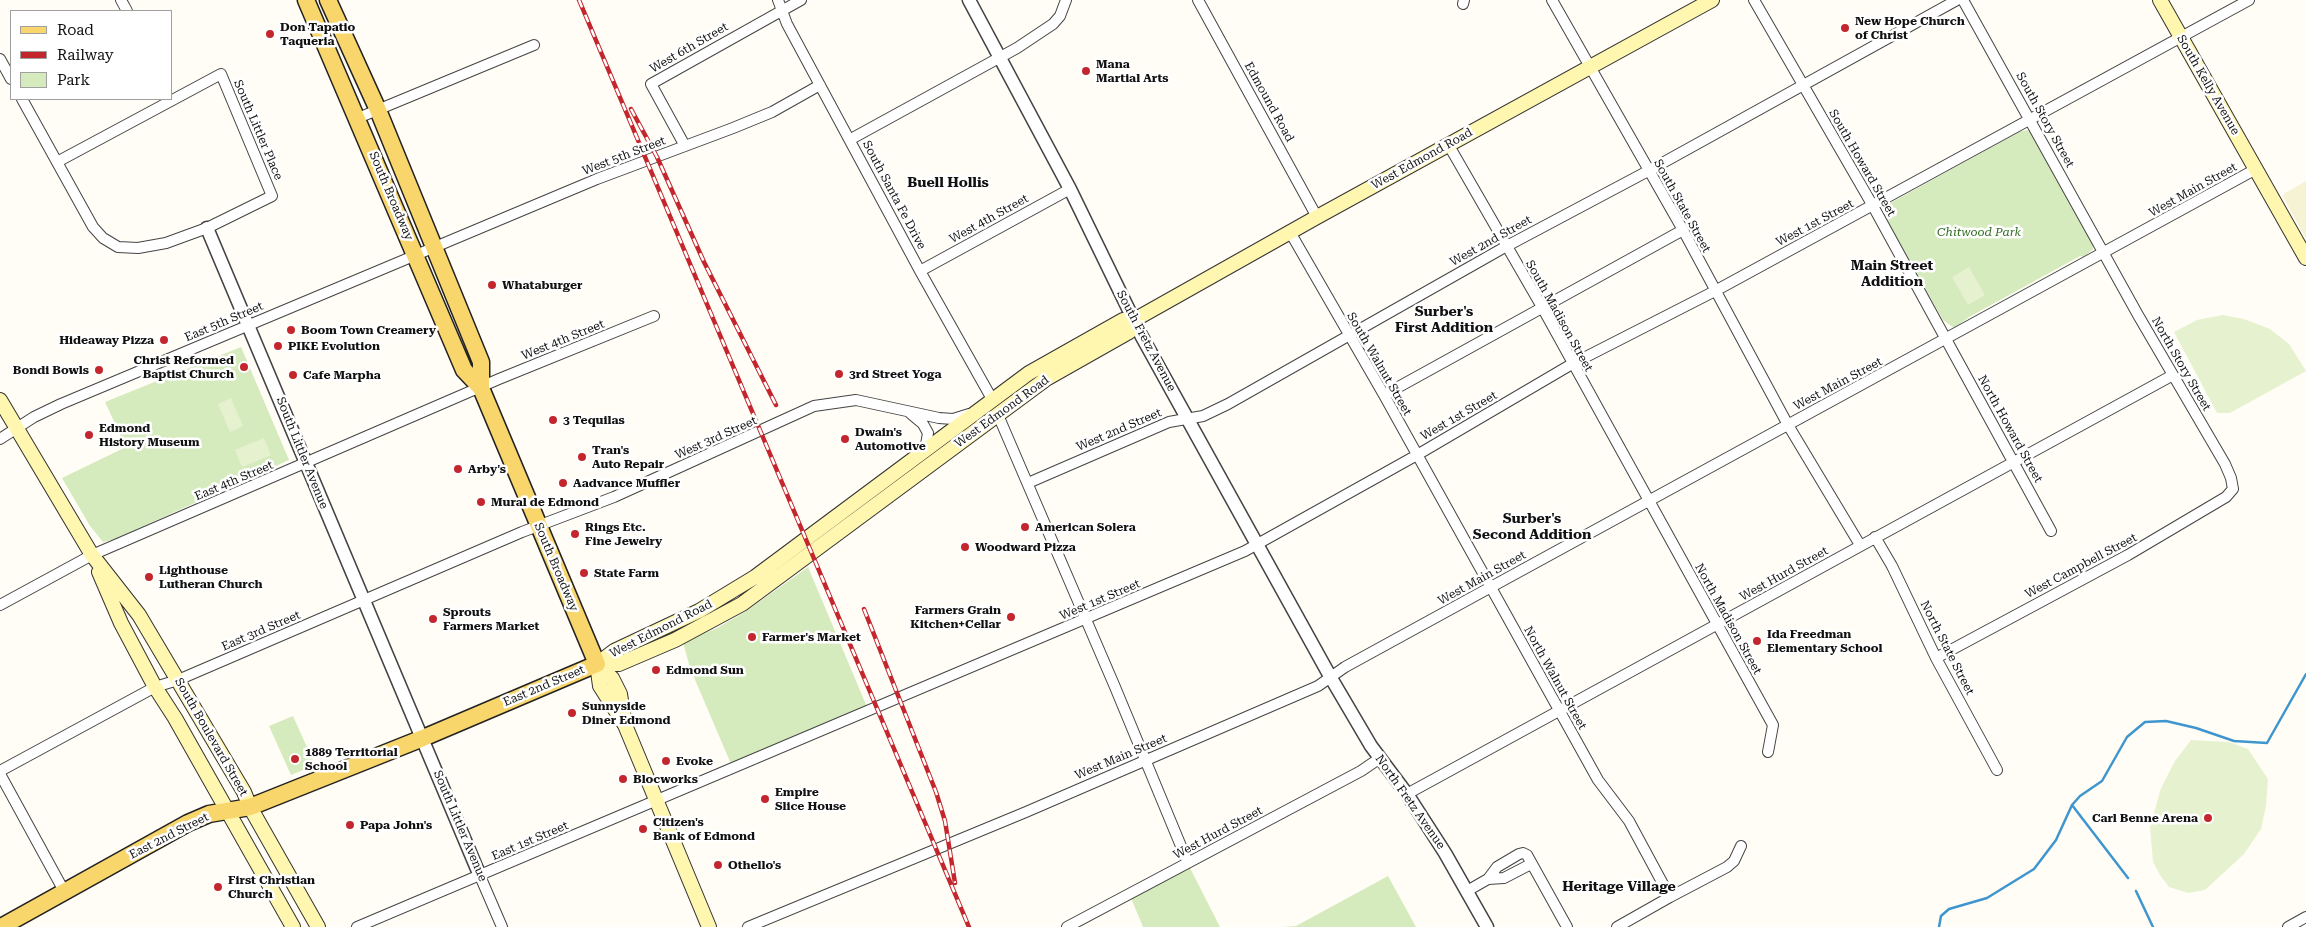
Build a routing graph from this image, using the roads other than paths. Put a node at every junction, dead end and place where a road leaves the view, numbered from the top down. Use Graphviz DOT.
graph roads {
  1 [pos="306,0"];
  2 [pos="328,0"];
  3 [pos="778,0"];
  4 [pos="801,0"];
  5 [pos="969,0"];
  6 [pos="1066,0"];
  7 [pos="1198,0"];
  8 [pos="1552,0"];
  9 [pos="1712,0"];
  10 [pos="1754,0"];
  11 [pos="1957,0"];
  12 [pos="1963,0"];
  13 [pos="2160,0"];
  14 [pos="2249,0"];
  15 [pos="782,10"];
  16 [pos="2181,38"];
  17 [pos="534,45"];
  18 [pos="999,57"];
  19 [pos="0,59"];
  20 [pos="1591,68"];
  21 [pos="10,77"];
  22 [pos="820,85"];
  23 [pos="1803,85"];
  24 [pos="173,96"];
  25 [pos="23,100"];
  26 [pos="166,100"];
  27 [pos="378,110"];
  28 [pos="358,118"];
  29 [pos="2031,120"];
  30 [pos="851,139"];
  31 [pos="1448,144"];
  32 [pos="685,146"];
  33 [pos="57,162"];
  34 [pos="2256,169"];
  35 [pos="1648,171"];
  36 [pos="1070,190"];
  37 [pos="1873,206"];
  38 [pos="1317,217"];
  39 [pos="207,228"];
  40 [pos="1682,230"];
  41 [pos="1290,232"];
  42 [pos="1505,246"];
  43 [pos="434,247"];
  44 [pos="2105,252"];
  45 [pos="416,256"];
  46 [pos="2306,258"];
  47 [pos="920,271"];
  48 [pos="1714,291"];
  49 [pos="1542,307"];
  50 [pos="654,316"];
  51 [pos="1134,320"];
  52 [pos="248,325"];
  53 [pos="1348,335"];
  54 [pos="1946,340"];
  55 [pos="1572,364"];
  56 [pos="2173,375"];
  57 [pos="482,388"];
  58 [pos="1384,395"];
  59 [pos="992,399"];
  60 [pos="0,400"];
  61 [pos="978,411"];
  62 [pos="908,412"];
  63 [pos="998,415"];
  64 [pos="1188,419"];
  65 [pos="1788,425"];
  66 [pos="16,429"];
  67 [pos="0,439"];
  68 [pos="925,450"];
  69 [pos="1417,455"];
  70 [pos="2014,461"];
  71 [pos="306,464"];
  72 [pos="1028,483"];
  73 [pos="2233,489"];
  74 [pos="1649,501"];
  75 [pos="539,527"];
  76 [pos="2051,532"];
  77 [pos="1875,537"];
  78 [pos="1257,544"];
  79 [pos="1860,545"];
  80 [pos="92,555"];
  81 [pos="1491,587"];
  82 [pos="364,600"];
  83 [pos="0,605"];
  84 [pos="1086,619"];
  85 [pos="1718,625"];
  86 [pos="1936,658"];
  87 [pos="597,664"];
  88 [pos="1331,678"];
  89 [pos="178,680"];
  90 [pos="155,687"];
  91 [pos="1560,711"];
  92 [pos="423,738"];
  93 [pos="1768,752"];
  94 [pos="1380,758"];
  95 [pos="1146,760"];
  96 [pos="1997,770"];
  97 [pos="0,772"];
  98 [pos="1407,794"];
  99 [pos="657,801"];
  100 [pos="250,807"];
  101 [pos="227,811"];
  102 [pos="1741,846"];
  103 [pos="1188,863"];
  104 [pos="1531,864"];
  105 [pos="480,876"];
  106 [pos="1488,879"];
  107 [pos="64,891"];
  108 [pos="1467,891"];
  109 [pos="1670,897"];
  110 [pos="2306,918"];
  111 [pos="1,927"];
  112 [pos="293,927"];
  113 [pos="318,927"];
  114 [pos="357,927"];
  115 [pos="502,927"];
  116 [pos="709,927"];
  117 [pos="748,927"];
  118 [pos="1067,927"];
  119 [pos="1487,927"];
  120 [pos="1567,927"];
  121 [pos="1617,927"];
  122 [pos="2288,927"];
  1 -- 28 [label="main road, South Broadway"];
  2 -- 27 [label="main road, South Broadway"];
  3 -- 15 [label="street, South Santa Fe Drive"];
  4 -- 15 [label="street, West 6th Street"];
  5 -- 18 [label="street, South Fretz Avenue"];
  6 -- 18 [label="street"];
  7 -- 38 [label="street, Edmound Road"];
  8 -- 20 [label="street, South State Street"];
  9 -- 20 [label="main road, West Edmond Road"];
  10 -- 23 [label="street, South Howard Street"];
  11 -- 23 [label="street, West 2nd Street"];
  12 -- 29 [label="street, South Story Street"];
  13 -- 16 [label="main road, South Kelly Avenue"];
  14 -- 16 [label="street, West 1st Street"];
  15 -- 22 [label="street, South Santa Fe Drive"];
  15 -- 32 [label="street, West 6th Street"];
  16 -- 29 [label="street, West 1st Street"];
  16 -- 34 [label="main road, South Kelly Avenue"];
  17 -- 27 [label="street"];
  18 -- 30 [label="street"];
  18 -- 36 [label="street, South Fretz Avenue"];
  19 -- 21 [label="street"];
  20 -- 31 [label="main road, West Edmond Road"];
  20 -- 35 [label="street, South State Street"];
  22 -- 30 [label="street, South Santa Fe Drive"];
  22 -- 32 [label="street, West 5th Street"];
  23 -- 35 [label="street, West 2nd Street"];
  23 -- 37 [label="street, South Howard Street"];
  24 -- 39 [label="street, South Littler Place"];
  25 -- 33 [label="street"];
  26 -- 33 [label="street"];
  27 -- 28 [label="street"];
  27 -- 43 [label="main road, South Broadway"];
  28 -- 45 [label="main road, South Broadway"];
  29 -- 37 [label="street, West 1st Street"];
  29 -- 44 [label="street, South Story Street"];
  30 -- 47 [label="street, South Santa Fe Drive"];
  31 -- 38 [label="main road, West Edmond Road"];
  31 -- 42 [label="street, South Madison Street"];
  32 -- 43 [label="street, West 5th Street"];
  33 -- 39 [label="street"];
  34 -- 44 [label="street, West Main Street"];
  34 -- 46 [label="main road, South Kelly Avenue"];
  35 -- 40 [label="street, South State Street"];
  35 -- 42 [label="street, West 2nd Street"];
  36 -- 47 [label="street, West 4th Street"];
  36 -- 51 [label="street, South Fretz Avenue"];
  37 -- 48 [label="street, West 1st Street"];
  37 -- 54 [label="street, South Howard Street"];
  38 -- 41 [label="main road, West Edmond Road"];
  39 -- 52 [label="street, South Littler Avenue"];
  40 -- 48 [label="street, South State Street"];
  40 -- 49 [label="street"];
  41 -- 51 [label="main road, West Edmond Road"];
  41 -- 53 [label="street, South Walnut Street"];
  42 -- 49 [label="street, South Madison Street"];
  42 -- 53 [label="street, West 2nd Street"];
  43 -- 45 [label="street, East 5th Street"];
  43 -- 57 [label="main road, South Broadway"];
  44 -- 54 [label="street, West Main Street"];
  44 -- 56 [label="street, North Story Street"];
  45 -- 52 [label="street, East 5th Street"];
  45 -- 57 [label="main road, South Broadway"];
  47 -- 59 [label="street, South Santa Fe Drive"];
  48 -- 55 [label="street, West 1st Street"];
  48 -- 65 [label="street, South State Street"];
  49 -- 55 [label="street, South Madison Street"];
  49 -- 58 [label="street"];
  50 -- 57 [label="street, West 4th Street"];
  51 -- 59 [label="main road, West Edmond Road"];
  51 -- 63 [label="main road, West Edmond Road"];
  51 -- 64 [label="street, South Fretz Avenue"];
  52 -- 66 [label="street, East 5th Street"];
  52 -- 71 [label="street, South Littler Avenue"];
  53 -- 58 [label="street, South Walnut Street"];
  53 -- 64 [label="street, West 2nd Street"];
  54 -- 65 [label="street, West Main Street"];
  54 -- 70 [label="street, North Howard Street"];
  55 -- 69 [label="street, West 1st Street"];
  55 -- 74 [label="street, South Madison Street"];
  56 -- 70 [label="street, West Hurd Street"];
  56 -- 73 [label="street, North Story Street"];
  57 -- 71 [label="street, East 4th Street"];
  57 -- 75 [label="main road, South Broadway"];
  58 -- 69 [label="street, South Walnut Street"];
  59 -- 61 [label="main road, West Edmond Road"];
  60 -- 66 [label="main road, South Boulevard Street"];
  61 -- 62 [label="street, West 3rd Street"];
  61 -- 68 [label="main road, West Edmond Road"];
  62 -- 68 [label="street"];
  62 -- 75 [label="street, West 3rd Street"];
  63 -- 72 [label="street"];
  63 -- 87 [label="main road, West Edmond Road"];
  64 -- 72 [label="street, West 2nd Street"];
  64 -- 78 [label="street, South Fretz Avenue"];
  65 -- 74 [label="street, West Main Street"];
  65 -- 79 [label="street"];
  66 -- 67 [label="street, East 5th Street"];
  66 -- 80 [label="main road, South Boulevard Street"];
  68 -- 87 [label="main road, West Edmond Road"];
  69 -- 78 [label="street, West 1st Street"];
  69 -- 81 [label="street, South Walnut Street"];
  70 -- 76 [label="street, North Howard Street"];
  70 -- 77 [label="street, West Hurd Street"];
  71 -- 80 [label="street, East 4th Street"];
  71 -- 82 [label="street, South Littler Avenue"];
  72 -- 84 [label="street"];
  73 -- 86 [label="street, West Campbell Street"];
  74 -- 81 [label="street, West Main Street"];
  74 -- 85 [label="street, North Madison Street"];
  75 -- 82 [label="street, East 3rd Street"];
  75 -- 87 [label="main road, South Broadway"];
  77 -- 79 [label="street, West Hurd Street"];
  77 -- 86 [label="street, North State Street"];
  78 -- 84 [label="street, West 1st Street"];
  78 -- 88 [label="street, South Fretz Avenue"];
  79 -- 85 [label="street, West Hurd Street"];
  80 -- 83 [label="street, East 4th Street"];
  80 -- 89 [label="main road, South Boulevard Street"];
  80 -- 90 [label="main road, South Boulevard Street"];
  81 -- 88 [label="street, West Main Street"];
  81 -- 91 [label="street, North Walnut Street"];
  82 -- 89 [label="street, East 3rd Street"];
  82 -- 92 [label="street, South Littler Avenue"];
  84 -- 95 [label="street"];
  84 -- 99 [label="street, West 1st Street"];
  85 -- 91 [label="street, West Hurd Street"];
  85 -- 93 [label="street, North Madison Street"];
  86 -- 96 [label="street, North State Street"];
  87 -- 92 [label="main road, East 2nd Street"];
  87 -- 99 [label="main road, South Broadway"];
  88 -- 94 [label="street, North Fretz Avenue"];
  88 -- 95 [label="street, West Main Street"];
  89 -- 90 [label="street, East 3rd Street"];
  89 -- 100 [label="main road, South Boulevard Street"];
  90 -- 97 [label="street, East 3rd Street"];
  90 -- 101 [label="main road, South Boulevard Street"];
  91 -- 98 [label="street, West Hurd Street"];
  91 -- 109 [label="street, North Walnut Street"];
  92 -- 100 [label="main road, East 2nd Street"];
  92 -- 105 [label="street, South Littler Avenue"];
  94 -- 98 [label="street, North Fretz Avenue"];
  94 -- 103 [label="street, West Hurd Street"];
  95 -- 103 [label="street"];
  95 -- 117 [label="street, West Main Street"];
  97 -- 107 [label="street"];
  98 -- 108 [label="street, North Fretz Avenue"];
  99 -- 105 [label="street, East 1st Street"];
  99 -- 116 [label="main road, South Broadway"];
  100 -- 101 [label="main road, East 2nd Street"];
  100 -- 113 [label="main road, South Boulevard Street"];
  101 -- 107 [label="main road, East 2nd Street"];
  101 -- 112 [label="main road, South Boulevard Street"];
  102 -- 109 [label="street"];
  103 -- 118 [label="street, West Hurd Street"];
  104 -- 106 [label="street"];
  104 -- 106 [label="street"];
  104 -- 120 [label="street"];
  105 -- 114 [label="street, East 1st Street"];
  105 -- 115 [label="street, South Littler Avenue"];
  106 -- 108 [label="street"];
  107 -- 111 [label="main road, East 2nd Street"];
  108 -- 119 [label="street, North Fretz Avenue"];
  109 -- 121 [label="street"];
  110 -- 122 [label="street"];
}
